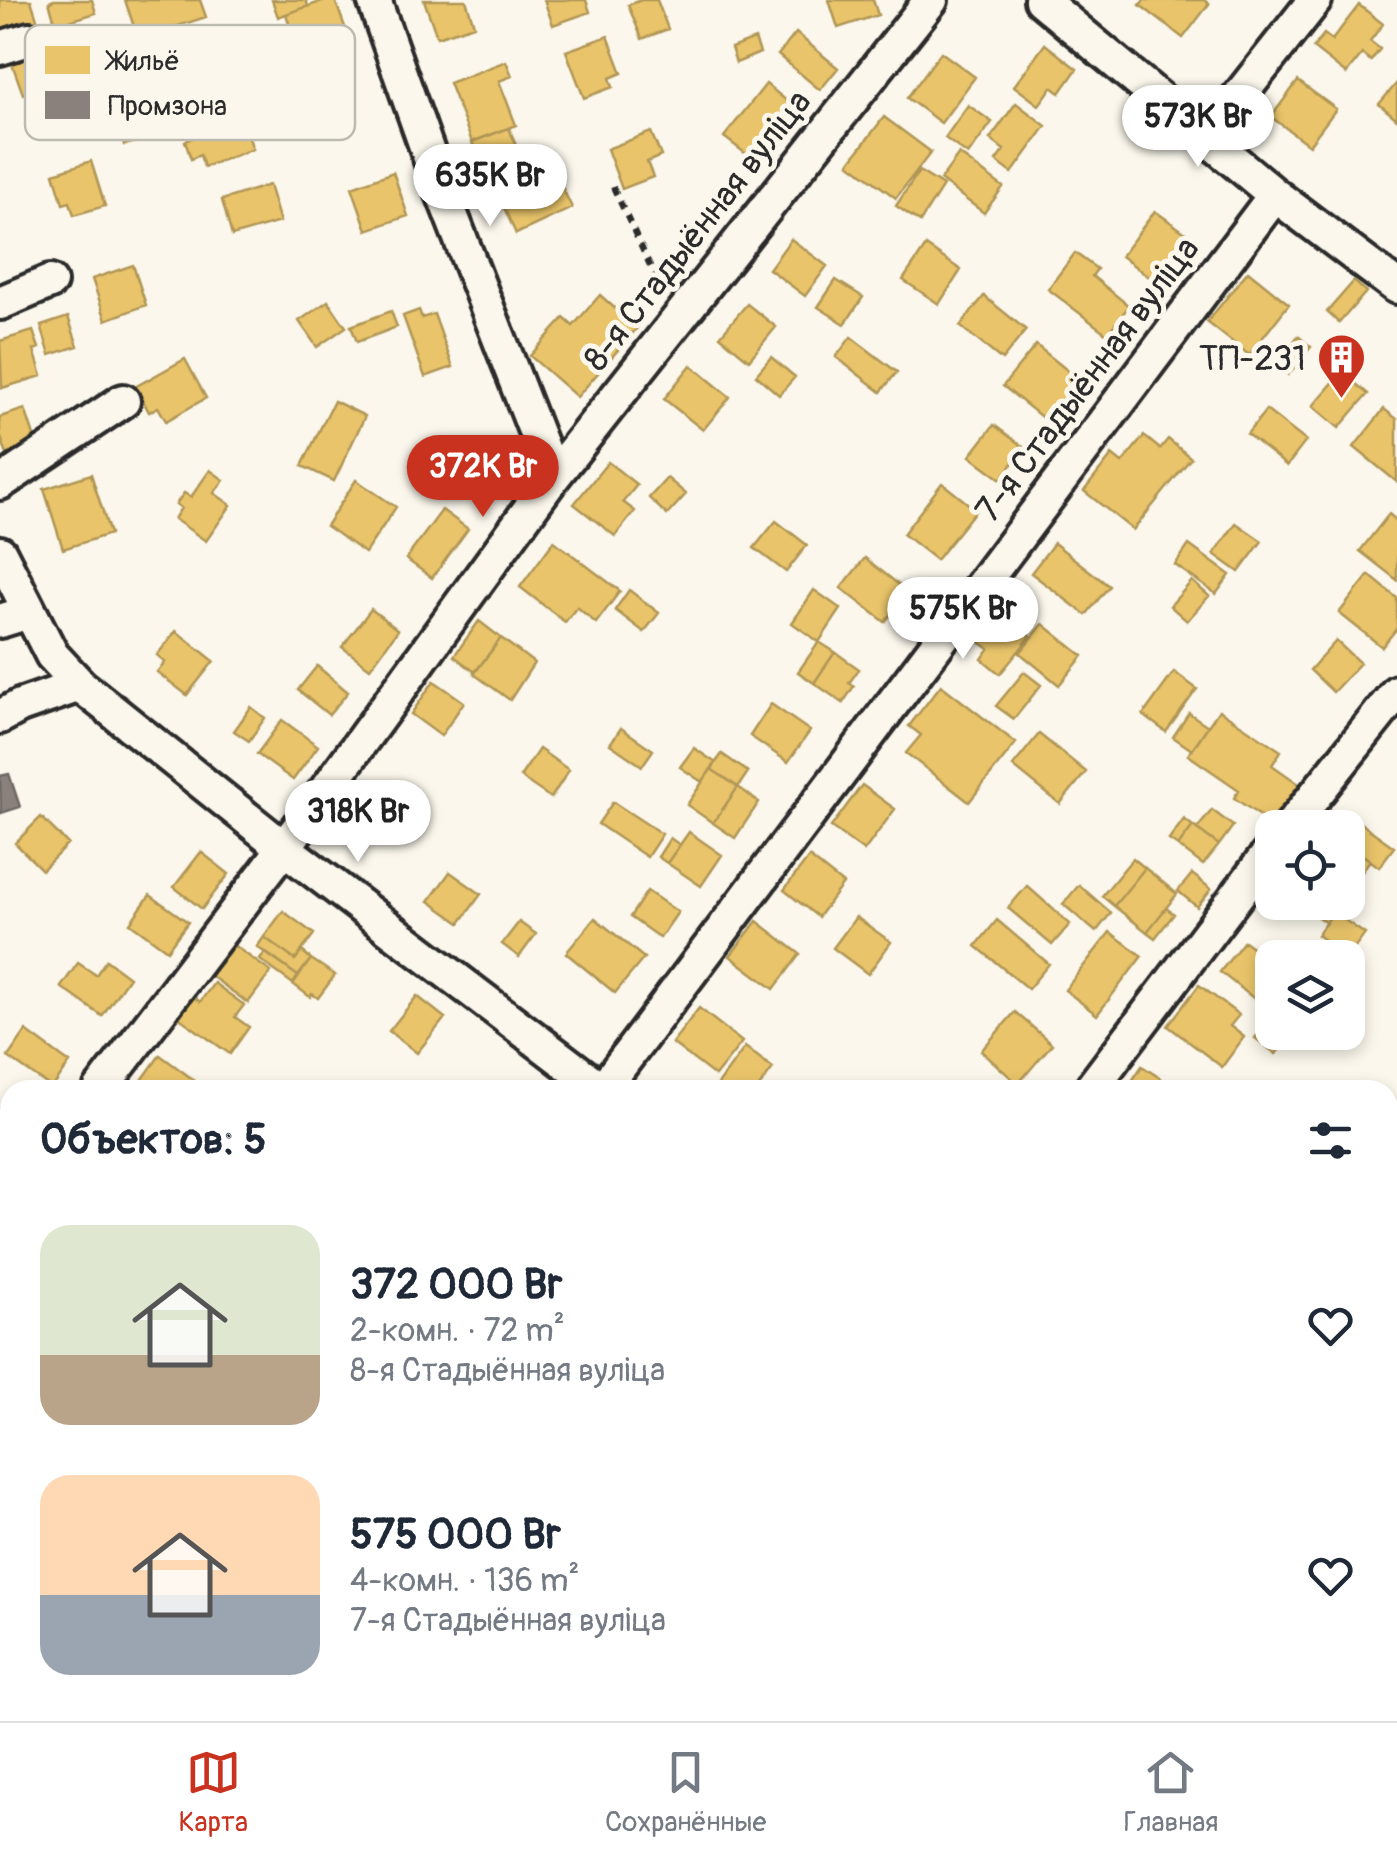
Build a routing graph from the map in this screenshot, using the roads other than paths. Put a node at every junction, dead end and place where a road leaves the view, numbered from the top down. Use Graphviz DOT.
graph roads {
  1 [pos="374,0"];
  2 [pos="931,0"];
  3 [pos="1041,0"];
  4 [pos="1315,0"];
  5 [pos="1207,137"];
  6 [pos="1274,195"];
  7 [pos="50,282"];
  8 [pos="1397,287"];
  9 [pos="0,303"];
  10 [pos="123,402"];
  11 [pos="553,477"];
  12 [pos="0,484"];
  13 [pos="0,553"];
  14 [pos="8,617"];
  15 [pos="80,685"];
  16 [pos="1397,692"];
  17 [pos="0,717"];
  18 [pos="1303,810"];
  19 [pos="284,848"];
  20 [pos="1255,872"];
  21 [pos="108,1080"];
  22 [pos="589,1080"];
  23 [pos="610,1080"];
  24 [pos="1098,1080"];
  1 -- 11 [label="street"];
  2 -- 11 [label="street, 8-я Стадыённая вуліца"];
  3 -- 5 [label="street"];
  4 -- 5 [label="street"];
  5 -- 6 [label="street"];
  6 -- 8 [label="street"];
  6 -- 23 [label="street, 7-я Стадыённая вуліца"];
  7 -- 9 [label="street"];
  10 -- 12 [label="street"];
  11 -- 19 [label="street, 8-я Стадыённая вуліца"];
  13 -- 14 [label="street"];
  14 -- 15 [label="street"];
  15 -- 17 [label="street"];
  15 -- 19 [label="street"];
  16 -- 18 [label="street"];
  19 -- 21 [label="street, 8-я Стадыённая вуліца"];
  19 -- 22 [label="street"];
  20 -- 24 [label="street"];
}
